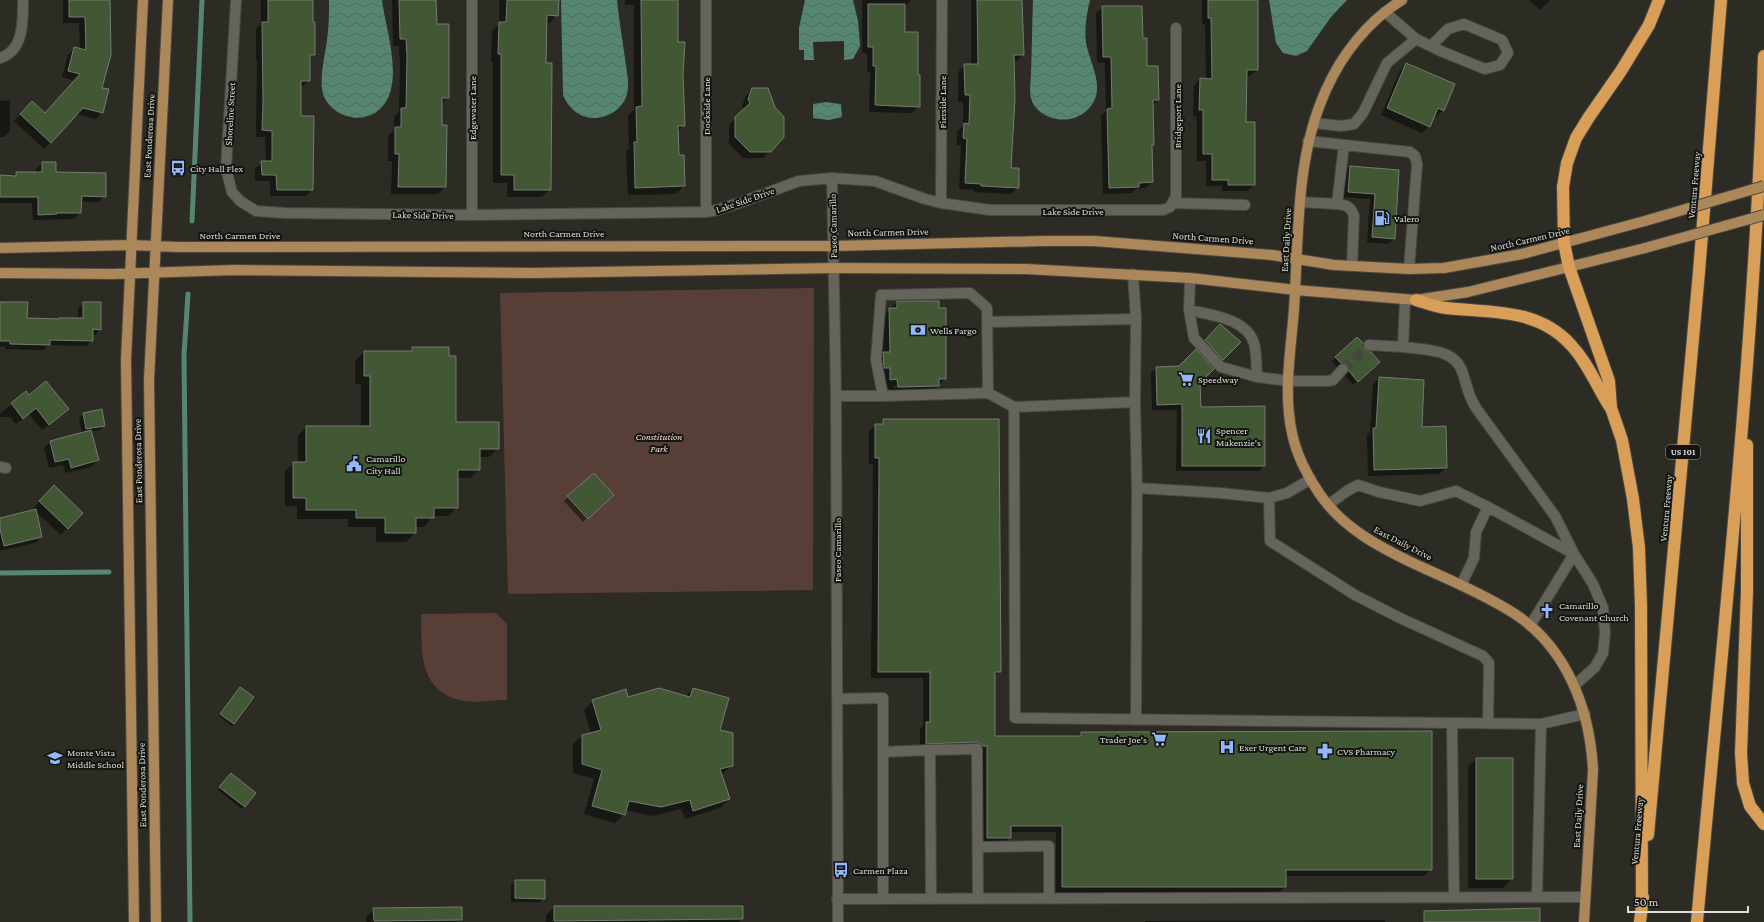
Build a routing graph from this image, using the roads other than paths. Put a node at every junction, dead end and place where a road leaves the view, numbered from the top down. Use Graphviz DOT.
graph roads {
  1 [pos="23,0"];
  2 [pos="143,0"];
  3 [pos="168,0"];
  4 [pos="236,0"];
  5 [pos="472,0"];
  6 [pos="706,0"];
  7 [pos="942,0"];
  8 [pos="1402,0"];
  9 [pos="1659,0"];
  10 [pos="1721,0"];
  11 [pos="1385,12"];
  12 [pos="1176,28"];
  13 [pos="1416,39"];
  14 [pos="1431,46"];
  15 [pos="1764,56"];
  16 [pos="0,58"];
  17 [pos="1314,123"];
  18 [pos="1308,141"];
  19 [pos="1344,145"];
  20 [pos="832,178"];
  21 [pos="1764,186"];
  22 [pos="1300,202"];
  23 [pos="941,203"];
  24 [pos="1173,203"];
  25 [pos="1337,204"];
  26 [pos="1245,205"];
  27 [pos="706,212"];
  28 [pos="285,213"];
  29 [pos="1764,215"];
  30 [pos="472,216"];
  31 [pos="1564,243"];
  32 [pos="131,245"];
  33 [pos="155,246"];
  34 [pos="833,246"];
  35 [pos="0,248"];
  36 [pos="1297,259"];
  37 [pos="1352,266"];
  38 [pos="1569,267"];
  39 [pos="833,268"];
  40 [pos="1409,269"];
  41 [pos="154,272"];
  42 [pos="0,273"];
  43 [pos="130,273"];
  44 [pos="1133,274"];
  45 [pos="1190,278"];
  46 [pos="1296,290"];
  47 [pos="1411,300"];
  48 [pos="1189,310"];
  49 [pos="1136,319"];
  50 [pos="987,322"];
  51 [pos="1369,346"];
  52 [pos="1403,348"];
  53 [pos="1343,369"];
  54 [pos="1747,369"];
  55 [pos="1257,377"];
  56 [pos="1289,381"];
  57 [pos="988,392"];
  58 [pos="836,396"];
  59 [pos="883,396"];
  60 [pos="1135,402"];
  61 [pos="1014,407"];
  62 [pos="1611,408"];
  63 [pos="1311,479"];
  64 [pos="1137,488"];
  65 [pos="1269,498"];
  66 [pos="1328,505"];
  67 [pos="1488,507"];
  68 [pos="1574,554"];
  69 [pos="1461,585"];
  70 [pos="1530,626"];
  71 [pos="1574,686"];
  72 [pos="837,699"];
  73 [pos="1585,714"];
  74 [pos="1136,720"];
  75 [pos="1452,723"];
  76 [pos="1488,723"];
  77 [pos="1541,724"];
  78 [pos="930,750"];
  79 [pos="883,752"];
  80 [pos="1764,824"];
  81 [pos="978,847"];
  82 [pos="1454,897"];
  83 [pos="1537,897"];
  84 [pos="1585,897"];
  85 [pos="837,899"];
  86 [pos="883,899"];
  87 [pos="931,899"];
  88 [pos="978,899"];
  89 [pos="1049,899"];
  90 [pos="1642,904"];
  91 [pos="134,922"];
  92 [pos="156,922"];
  93 [pos="838,922"];
  94 [pos="1584,922"];
  95 [pos="1640,922"];
  96 [pos="1696,922"];
  1 -- 16 [label="street"];
  2 -- 32 [label="main road, East Ponderosa Drive"];
  3 -- 33 [label="main road, East Ponderosa Drive"];
  4 -- 28 [label="street, Shoreline Street"];
  5 -- 30 [label="street, Edgewater Lane"];
  6 -- 27 [label="street, Dockside Lane"];
  7 -- 23 [label="street, Pierside Lane"];
  8 -- 11 [label="main road, East Daily Drive"];
  9 -- 31 [label="highway"];
  10 -- 90 [label="highway, Ventura Freeway / US 101"];
  11 -- 13 [label="street"];
  11 -- 17 [label="main road, East Daily Drive"];
  12 -- 24 [label="street, Bridgeport Lane"];
  13 -- 14 [label="street"];
  13 -- 17 [label="street"];
  14 -- 14 [label="street"];
  15 -- 54 [label="highway"];
  17 -- 18 [label="main road, East Daily Drive"];
  18 -- 19 [label="street"];
  18 -- 22 [label="main road, East Daily Drive"];
  19 -- 25 [label="street"];
  19 -- 40 [label="street"];
  20 -- 23 [label="street, Lake Side Drive"];
  20 -- 27 [label="street, Lake Side Drive"];
  20 -- 34 [label="street, Paseo Camarillo"];
  21 -- 31 [label="main road, North Carmen Drive, bridge"];
  22 -- 25 [label="street"];
  22 -- 36 [label="main road, East Daily Drive"];
  23 -- 24 [label="street, Lake Side Drive"];
  24 -- 26 [label="street"];
  25 -- 37 [label="street"];
  27 -- 30 [label="street, Lake Side Drive"];
  28 -- 30 [label="street, Lake Side Drive"];
  29 -- 38 [label="main road, bridge"];
  31 -- 38 [label="highway"];
  31 -- 40 [label="main road, North Carmen Drive"];
  32 -- 33 [label="main road, North Carmen Drive"];
  32 -- 35 [label="main road, North Carmen Drive"];
  32 -- 43 [label="main road, East Ponderosa Drive"];
  33 -- 34 [label="main road, North Carmen Drive"];
  33 -- 41 [label="main road, East Ponderosa Drive"];
  34 -- 36 [label="main road, North Carmen Drive"];
  34 -- 39 [label="street, Paseo Camarillo"];
  36 -- 37 [label="main road, North Carmen Drive"];
  36 -- 46 [label="main road, East Daily Drive"];
  37 -- 40 [label="main road, North Carmen Drive"];
  38 -- 47 [label="main road"];
  38 -- 62 [label="highway"];
  39 -- 41 [label="main road"];
  39 -- 44 [label="main road"];
  39 -- 58 [label="street, Paseo Camarillo"];
  41 -- 43 [label="main road"];
  41 -- 92 [label="main road, East Ponderosa Drive"];
  42 -- 43 [label="main road"];
  43 -- 91 [label="main road, East Ponderosa Drive"];
  44 -- 45 [label="main road"];
  44 -- 49 [label="street"];
  45 -- 46 [label="main road"];
  45 -- 48 [label="street"];
  46 -- 47 [label="main road"];
  46 -- 56 [label="main road, East Daily Drive"];
  47 -- 52 [label="street"];
  47 -- 62 [label="highway"];
  48 -- 55 [label="street"];
  48 -- 55 [label="street"];
  49 -- 50 [label="street"];
  49 -- 60 [label="street"];
  50 -- 57 [label="street"];
  50 -- 59 [label="street"];
  51 -- 52 [label="street"];
  52 -- 68 [label="street"];
  53 -- 56 [label="street"];
  54 -- 80 [label="highway"];
  54 -- 96 [label="highway"];
  55 -- 56 [label="street"];
  56 -- 63 [label="main road, East Daily Drive"];
  57 -- 59 [label="street"];
  57 -- 61 [label="street"];
  58 -- 59 [label="street"];
  58 -- 72 [label="street, Paseo Camarillo"];
  60 -- 61 [label="street"];
  60 -- 64 [label="street"];
  61 -- 74 [label="street"];
  62 -- 90 [label="highway"];
  63 -- 65 [label="street"];
  63 -- 66 [label="main road, East Daily Drive"];
  64 -- 65 [label="street"];
  64 -- 74 [label="street"];
  65 -- 76 [label="street"];
  66 -- 67 [label="street"];
  66 -- 69 [label="main road, East Daily Drive"];
  67 -- 68 [label="street"];
  67 -- 69 [label="street"];
  68 -- 70 [label="street"];
  68 -- 71 [label="street"];
  69 -- 70 [label="main road, East Daily Drive"];
  70 -- 71 [label="main road, East Daily Drive"];
  71 -- 73 [label="main road, East Daily Drive"];
  72 -- 79 [label="street"];
  72 -- 85 [label="street, Paseo Camarillo"];
  73 -- 77 [label="street"];
  73 -- 84 [label="main road, East Daily Drive"];
  74 -- 75 [label="street"];
  75 -- 76 [label="street"];
  75 -- 82 [label="street"];
  76 -- 77 [label="street"];
  77 -- 83 [label="street"];
  78 -- 79 [label="street"];
  78 -- 81 [label="street"];
  78 -- 87 [label="street"];
  79 -- 86 [label="street"];
  81 -- 88 [label="street"];
  81 -- 89 [label="street"];
  82 -- 83 [label="street"];
  82 -- 89 [label="street"];
  83 -- 84 [label="street"];
  84 -- 94 [label="main road, East Daily Drive"];
  85 -- 86 [label="street"];
  85 -- 93 [label="street, Paseo Camarillo"];
  86 -- 87 [label="street"];
  87 -- 88 [label="street"];
  88 -- 89 [label="street"];
  90 -- 95 [label="highway, Ventura Freeway / US 101"];
}
